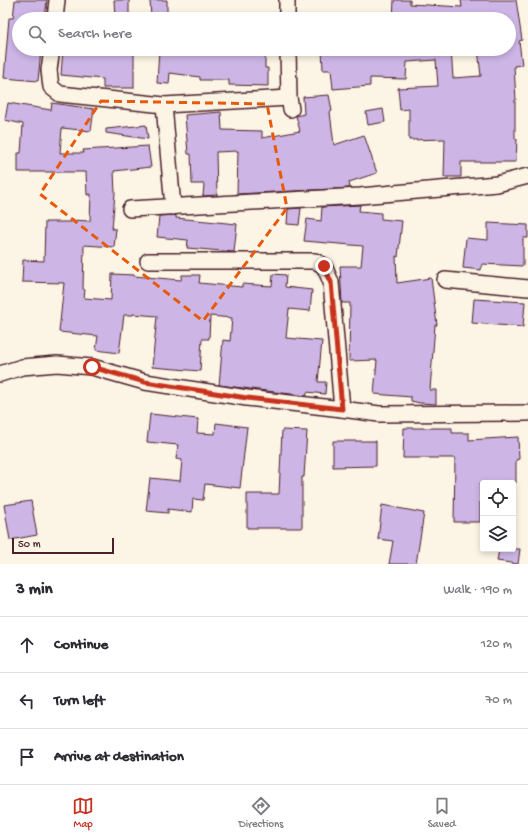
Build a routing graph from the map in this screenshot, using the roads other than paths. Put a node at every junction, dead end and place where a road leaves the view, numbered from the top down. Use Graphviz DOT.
graph roads {
  1 [pos="57,0"];
  2 [pos="287,0"];
  3 [pos="56,12"];
  4 [pos="287,12"];
  5 [pos="51,56"];
  6 [pos="288,56"];
  7 [pos="164,105"];
  8 [pos="528,176"];
  9 [pos="173,207"];
  10 [pos="130,209"];
  11 [pos="148,261"];
  12 [pos="445,280"];
  13 [pos="528,288"];
  14 [pos="0,374"];
  15 [pos="342,409"];
  16 [pos="528,413"];
  1 -- 3 [label="street"];
  2 -- 4 [label="street"];
  5 -- 7 [label="street"];
  6 -- 7 [label="street"];
  7 -- 9 [label="street"];
  8 -- 9 [label="street"];
  9 -- 10 [label="street"];
  11 -- 15 [label="street"];
  12 -- 13 [label="street"];
  14 -- 15 [label="street"];
  15 -- 16 [label="street"];
}
